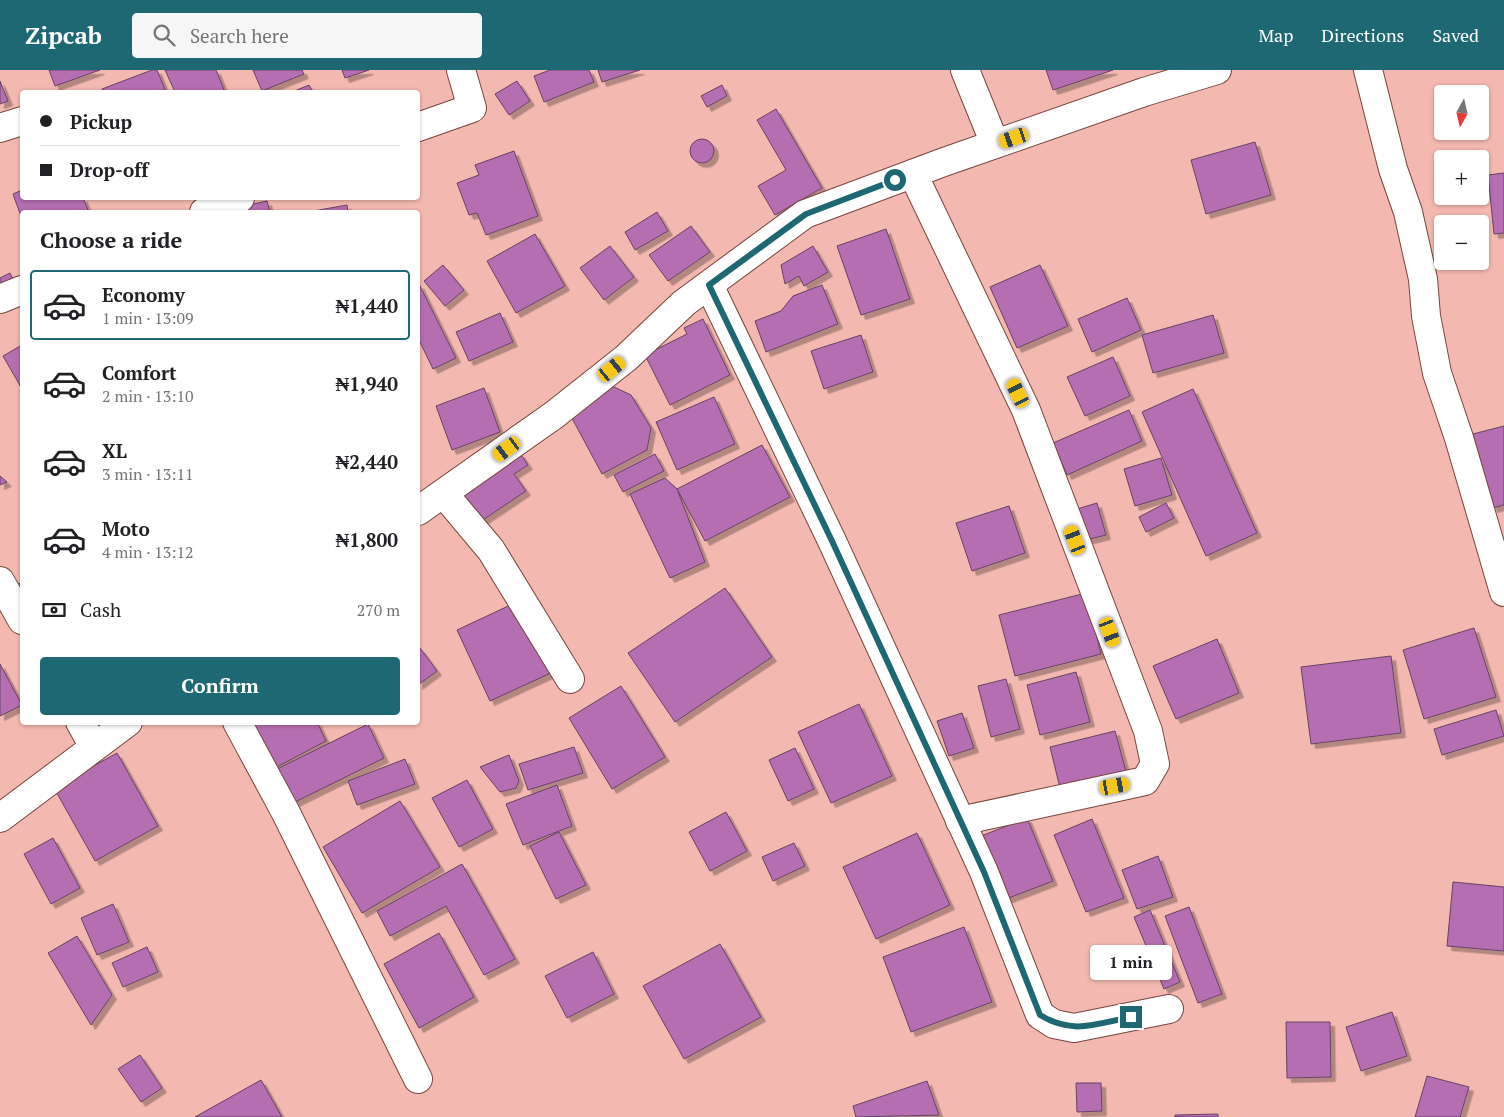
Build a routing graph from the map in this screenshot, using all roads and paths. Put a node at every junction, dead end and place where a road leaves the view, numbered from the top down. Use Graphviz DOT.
graph roads {
  1 [pos="461,70"];
  2 [pos="965,70"];
  3 [pos="1216,70"];
  4 [pos="1368,70"];
  5 [pos="20,122"];
  6 [pos="420,126"];
  7 [pos="0,128"];
  8 [pos="995,144"];
  9 [pos="913,174"];
  10 [pos="235,200"];
  11 [pos="209,210"];
  12 [pos="709,285"];
  13 [pos="20,291"];
  14 [pos="0,299"];
  15 [pos="444,494"];
  16 [pos="420,510"];
  17 [pos="0,581"];
  18 [pos="1504,592"];
  19 [pos="20,616"];
  20 [pos="570,679"];
  21 [pos="82,725"];
  22 [pos="124,725"];
  23 [pos="239,725"];
  24 [pos="94,747"];
  25 [pos="0,818"];
  26 [pos="960,820"];
  27 [pos="1169,1009"];
  28 [pos="418,1078"];
  1 -- 6 [label="street"];
  2 -- 8 [label="street"];
  3 -- 8 [label="street"];
  4 -- 18 [label="street"];
  5 -- 7 [label="street"];
  8 -- 9 [label="street"];
  9 -- 12 [label="street"];
  9 -- 26 [label="street"];
  10 -- 11 [label="street"];
  12 -- 15 [label="street"];
  12 -- 26 [label="street"];
  13 -- 14 [label="street"];
  15 -- 16 [label="street"];
  15 -- 20 [label="street"];
  17 -- 19 [label="street"];
  21 -- 24 [label="street"];
  22 -- 24 [label="street"];
  23 -- 28 [label="street"];
  24 -- 25 [label="street"];
  26 -- 27 [label="street"];
}
